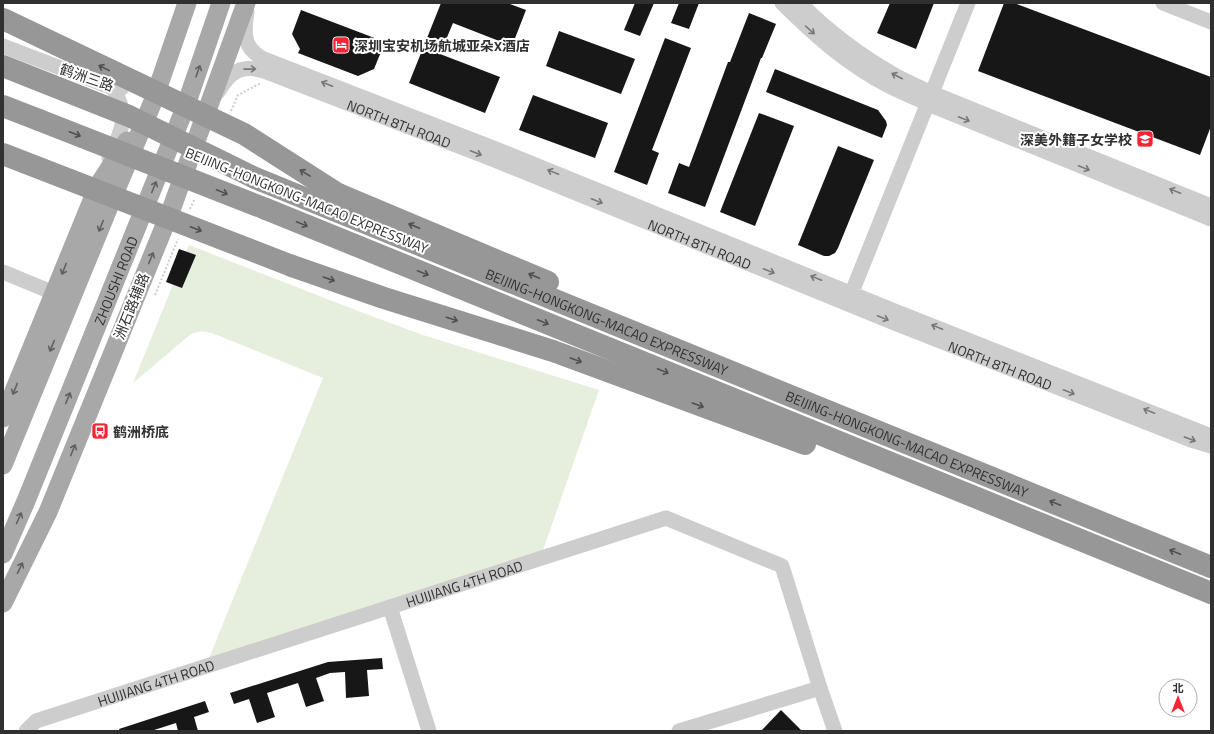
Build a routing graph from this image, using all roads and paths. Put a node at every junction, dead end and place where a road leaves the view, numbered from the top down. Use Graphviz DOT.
graph roads {
  1 [pos="187,3"];
  2 [pos="220,3"];
  3 [pos="247,3"];
  4 [pos="782,3"];
  5 [pos="800,3"];
  6 [pos="968,3"];
  7 [pos="1163,3"];
  8 [pos="3,19"];
  9 [pos="1211,22"];
  10 [pos="3,46"];
  11 [pos="167,64"];
  12 [pos="3,66"];
  13 [pos="3,78"];
  14 [pos="262,82"];
  15 [pos="113,88"];
  16 [pos="930,98"];
  17 [pos="154,100"];
  18 [pos="3,106"];
  19 [pos="3,109"];
  20 [pos="206,114"];
  21 [pos="229,116"];
  22 [pos="39,120"];
  23 [pos="3,147"];
  24 [pos="3,154"];
  25 [pos="255,178"];
  26 [pos="98,186"];
  27 [pos="196,195"];
  28 [pos="1211,206"];
  29 [pos="190,209"];
  30 [pos="1211,219"];
  31 [pos="179,238"];
  32 [pos="3,272"];
  33 [pos="54,293"];
  34 [pos="155,295"];
  35 [pos="850,298"];
  36 [pos="757,384"];
  37 [pos="5,413"];
  38 [pos="1211,436"];
  39 [pos="3,439"];
  40 [pos="1211,446"];
  41 [pos="3,465"];
  42 [pos="3,554"];
  43 [pos="1211,567"];
  44 [pos="1152,569"];
  45 [pos="1211,593"];
  46 [pos="3,603"];
  47 [pos="390,607"];
  48 [pos="820,688"];
  49 [pos="26,731"];
  50 [pos="429,731"];
  51 [pos="679,731"];
  52 [pos="835,731"];
  1 -- 11 [label="main road"];
  42 -- 2 [label="main road, ZHOUSHI ROAD, one-way"];
  3 -- 20 [label="main road, 洲石路辅路"];
  35 -- 3 [label="street, NORTH 8TH ROAD, one-way"];
  4 -- 16 [label="street, one-way"];
  16 -- 5 [label="street, one-way"];
  6 -- 16 [label="street"];
  7 -- 9 [label="street"];
  36 -- 8 [label="highway, one-way, bridge"];
  10 -- 15 [label="street, 鹤洲三路"];
  11 -- 15 [label="street, 鹤洲三路"];
  11 -- 17 [label="main road"];
  12 -- 25 [label="highway, bridge"];
  13 -- 25 [label="highway, BEIJING-HONGKONG-MACAO EXPRESSWAY, bridge"];
  14 -- 21 [label="path"];
  15 -- 26 [label="street"];
  28 -- 16 [label="street, one-way"];
  16 -- 30 [label="street, one-way"];
  16 -- 35 [label="street"];
  17 -- 26 [label="main road"];
  17 -- 41 [label="main road, one-way"];
  18 -- 22 [label="highway, BEIJING-HONGKONG-MACAO EXPRESSWAY"];
  19 -- 22 [label="highway"];
  20 -- 35 [label="street, NORTH 8TH ROAD, one-way"];
  46 -- 20 [label="main road, 洲石路辅路, one-way"];
  22 -- 44 [label="highway, BEIJING-HONGKONG-MACAO EXPRESSWAY, one-way, bridge"];
  23 -- 26 [label="street"];
  24 -- 44 [label="highway, one-way, bridge"];
  25 -- 36 [label="highway, BEIJING-HONGKONG-MACAO EXPRESSWAY"];
  26 -- 33 [label="main road, one-way"];
  27 -- 29 [label="path"];
  31 -- 34 [label="path"];
  32 -- 33 [label="street"];
  33 -- 37 [label="main road, one-way"];
  38 -- 35 [label="street, NORTH 8TH ROAD, one-way"];
  35 -- 40 [label="street, NORTH 8TH ROAD, one-way"];
  43 -- 36 [label="highway, BEIJING-HONGKONG-MACAO EXPRESSWAY, one-way"];
  37 -- 39 [label="main road"];
  44 -- 45 [label="highway, BEIJING-HONGKONG-MACAO EXPRESSWAY"];
  47 -- 48 [label="street, HUIJIANG 4TH ROAD"];
  47 -- 49 [label="street, HUIJIANG 4TH ROAD"];
  47 -- 50 [label="street"];
  48 -- 51 [label="street"];
  48 -- 52 [label="street"];
}
